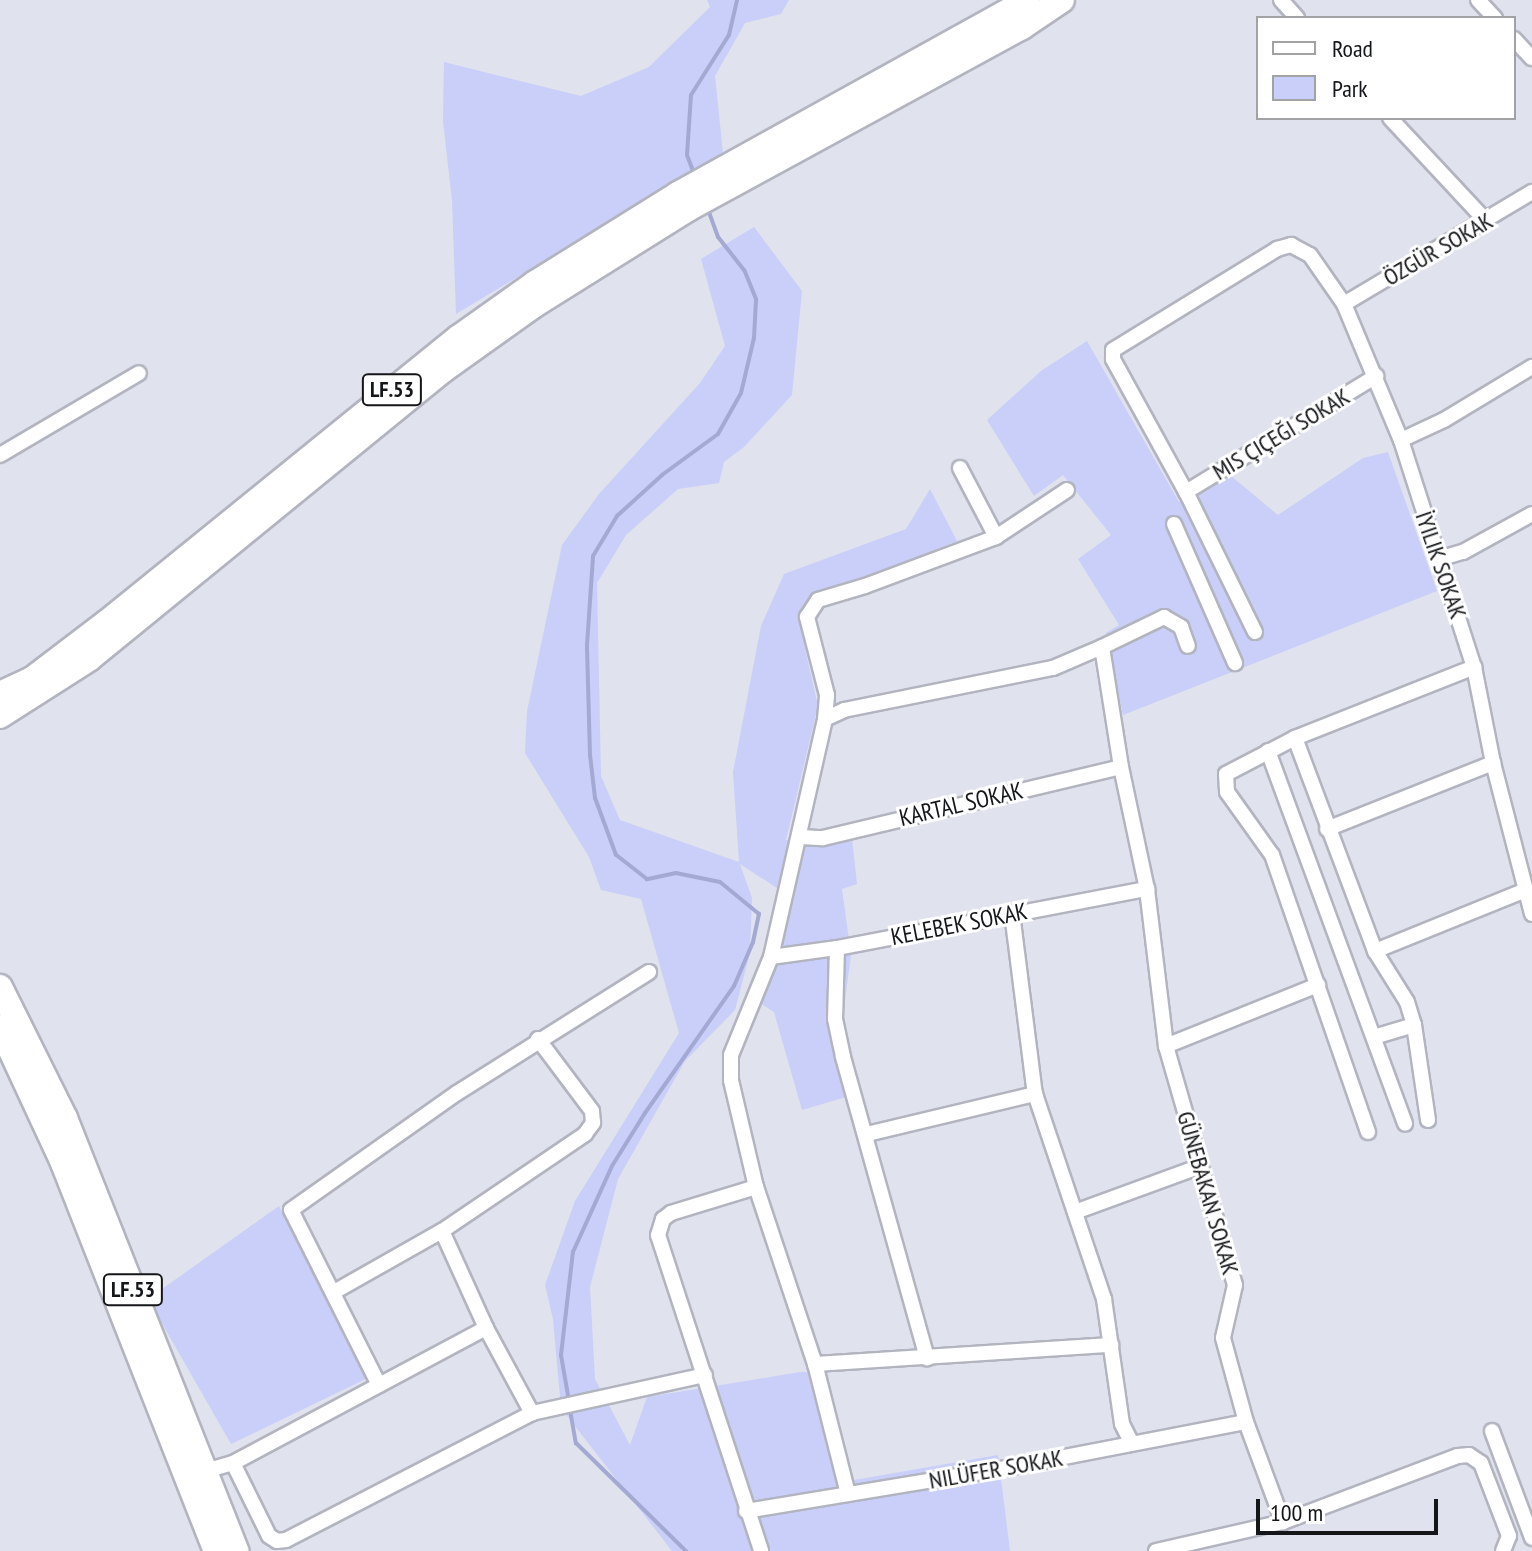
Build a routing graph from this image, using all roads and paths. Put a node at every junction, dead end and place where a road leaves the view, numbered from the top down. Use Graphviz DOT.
graph roads {
  1 [pos="1028,0"];
  2 [pos="1062,0"];
  3 [pos="1281,0"];
  4 [pos="1478,0"];
  5 [pos="1295,16"];
  6 [pos="1493,16"];
  7 [pos="1516,41"];
  8 [pos="1532,58"];
  9 [pos="1392,120"];
  10 [pos="720,180"];
  11 [pos="1532,192"];
  12 [pos="683,201"];
  13 [pos="1486,221"];
  14 [pos="1344,304"];
  15 [pos="1532,367"];
  16 [pos="139,373"];
  17 [pos="1376,376"];
  18 [pos="1401,440"];
  19 [pos="0,455"];
  20 [pos="960,468"];
  21 [pos="1067,490"];
  22 [pos="1186,492"];
  23 [pos="1532,514"];
  24 [pos="1174,524"];
  25 [pos="996,537"];
  26 [pos="1438,559"];
  27 [pos="1255,632"];
  28 [pos="1188,646"];
  29 [pos="1102,647"];
  30 [pos="1235,663"];
  31 [pos="1474,667"];
  32 [pos="0,694"];
  33 [pos="0,716"];
  34 [pos="825,719"];
  35 [pos="1295,738"];
  36 [pos="1268,751"];
  37 [pos="1493,763"];
  38 [pos="1121,767"];
  39 [pos="1327,829"];
  40 [pos="801,837"];
  41 [pos="1147,889"];
  42 [pos="1526,890"];
  43 [pos="1012,913"];
  44 [pos="1532,914"];
  45 [pos="837,948"];
  46 [pos="1375,951"];
  47 [pos="771,957"];
  48 [pos="649,972"];
  49 [pos="1318,985"];
  50 [pos="0,987"];
  51 [pos="1414,1025"];
  52 [pos="0,1027"];
  53 [pos="1374,1037"];
  54 [pos="538,1039"];
  55 [pos="1166,1046"];
  56 [pos="1035,1094"];
  57 [pos="1428,1120"];
  58 [pos="1405,1124"];
  59 [pos="1368,1132"];
  60 [pos="867,1134"];
  61 [pos="1198,1167"];
  62 [pos="756,1187"];
  63 [pos="1075,1212"];
  64 [pos="442,1231"];
  65 [pos="334,1292"];
  66 [pos="486,1328"];
  67 [pos="1111,1345"];
  68 [pos="927,1358"];
  69 [pos="815,1364"];
  70 [pos="705,1375"];
  71 [pos="379,1385"];
  72 [pos="536,1411"];
  73 [pos="1246,1422"];
  74 [pos="1492,1431"];
  75 [pos="1132,1444"];
  76 [pos="233,1463"];
  77 [pos="205,1471"];
  78 [pos="848,1494"];
  79 [pos="746,1511"];
  80 [pos="1283,1522"];
  81 [pos="1532,1538"];
  82 [pos="1504,1550"];
  83 [pos="216,1551"];
  84 [pos="236,1551"];
  85 [pos="761,1551"];
  86 [pos="1156,1551"];
  1 -- 10 [label="highway, LF.53"];
  2 -- 10 [label="highway, LF.53"];
  3 -- 5 [label="street"];
  4 -- 6 [label="street"];
  7 -- 8 [label="street"];
  9 -- 13 [label="street"];
  10 -- 12 [label="highway, LF.53"];
  11 -- 13 [label="street, ÖZGÜR SOKAK"];
  12 -- 32 [label="highway, LF.53"];
  12 -- 33 [label="highway, LF.53"];
  13 -- 14 [label="street, ÖZGÜR SOKAK"];
  14 -- 17 [label="street, İYILIK SOKAK"];
  14 -- 22 [label="street, İYILIK SOKAK"];
  15 -- 18 [label="street"];
  16 -- 19 [label="street"];
  17 -- 18 [label="street, İYILIK SOKAK"];
  17 -- 22 [label="street, MIS ÇIÇEĞI SOKAK"];
  18 -- 26 [label="street, İYILIK SOKAK"];
  20 -- 25 [label="street"];
  21 -- 25 [label="street"];
  22 -- 27 [label="street"];
  23 -- 26 [label="street"];
  24 -- 30 [label="street"];
  25 -- 34 [label="street"];
  26 -- 31 [label="street, İYILIK SOKAK"];
  28 -- 29 [label="street"];
  29 -- 34 [label="street"];
  29 -- 38 [label="street, GÜNEBAKAN SOKAK"];
  31 -- 35 [label="street"];
  31 -- 37 [label="street, İYILIK SOKAK"];
  34 -- 40 [label="street"];
  35 -- 36 [label="street"];
  35 -- 39 [label="street"];
  36 -- 49 [label="street"];
  36 -- 53 [label="street"];
  37 -- 39 [label="street"];
  37 -- 42 [label="street, İYILIK SOKAK"];
  38 -- 40 [label="street, KARTAL SOKAK"];
  38 -- 41 [label="street, GÜNEBAKAN SOKAK"];
  39 -- 46 [label="street"];
  40 -- 47 [label="street"];
  41 -- 43 [label="street, KELEBEK SOKAK"];
  41 -- 55 [label="street, GÜNEBAKAN SOKAK"];
  42 -- 44 [label="street, İYILIK SOKAK"];
  42 -- 46 [label="street"];
  43 -- 45 [label="street, KELEBEK SOKAK"];
  43 -- 56 [label="street"];
  45 -- 47 [label="street, KELEBEK SOKAK"];
  45 -- 60 [label="street"];
  46 -- 51 [label="street"];
  47 -- 62 [label="street"];
  48 -- 54 [label="street"];
  49 -- 55 [label="street"];
  49 -- 59 [label="street"];
  50 -- 77 [label="highway, LF.53"];
  51 -- 53 [label="street"];
  51 -- 57 [label="street"];
  52 -- 83 [label="highway, LF.53"];
  53 -- 58 [label="street"];
  54 -- 64 [label="street"];
  54 -- 65 [label="street"];
  55 -- 61 [label="street, GÜNEBAKAN SOKAK"];
  56 -- 60 [label="street"];
  56 -- 63 [label="street"];
  60 -- 68 [label="street"];
  61 -- 63 [label="street"];
  61 -- 73 [label="street, GÜNEBAKAN SOKAK"];
  62 -- 69 [label="street"];
  62 -- 70 [label="street"];
  63 -- 67 [label="street"];
  64 -- 65 [label="street"];
  64 -- 66 [label="street"];
  65 -- 71 [label="street"];
  66 -- 71 [label="street"];
  66 -- 72 [label="street"];
  67 -- 68 [label="street"];
  67 -- 75 [label="street"];
  68 -- 69 [label="street"];
  69 -- 78 [label="street"];
  70 -- 72 [label="street"];
  70 -- 79 [label="street"];
  71 -- 76 [label="street"];
  72 -- 76 [label="street"];
  73 -- 75 [label="street, NILÜFER SOKAK"];
  73 -- 80 [label="street, GÜNEBAKAN SOKAK"];
  74 -- 81 [label="street"];
  75 -- 78 [label="street, NILÜFER SOKAK"];
  76 -- 77 [label="street"];
  77 -- 84 [label="highway, LF.53"];
  78 -- 79 [label="street, NILÜFER SOKAK"];
  79 -- 85 [label="street"];
  80 -- 82 [label="street"];
  80 -- 86 [label="street"];
}
